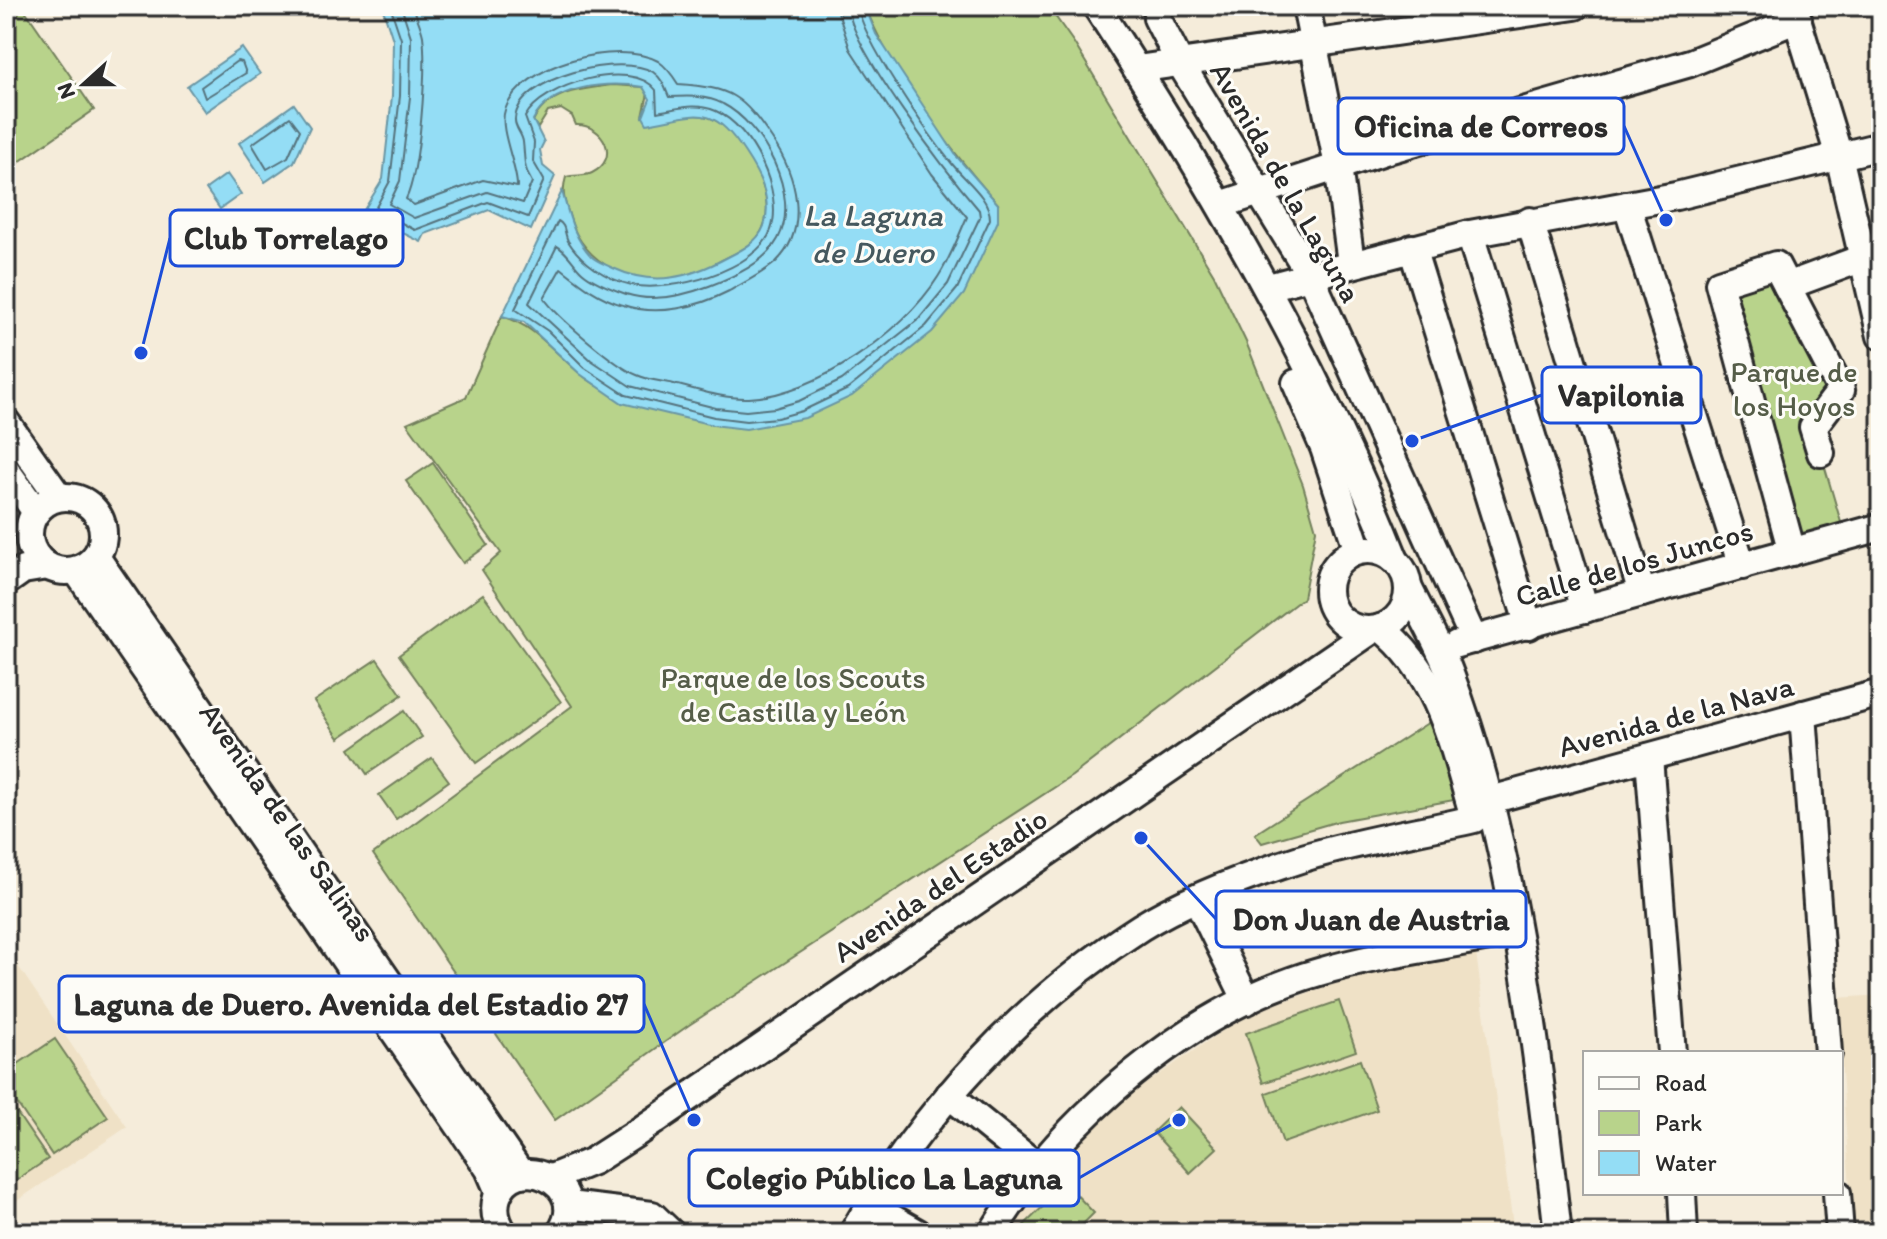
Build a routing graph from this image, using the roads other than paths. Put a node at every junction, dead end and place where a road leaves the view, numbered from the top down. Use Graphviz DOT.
graph roads {
  1 [pos="1078,6"];
  2 [pos="1096,6"];
  3 [pos="1157,6"];
  4 [pos="1306,6"];
  5 [pos="1575,6"];
  6 [pos="1514,11"];
  7 [pos="1795,12"];
  8 [pos="1316,43"];
  9 [pos="1180,63"];
  10 [pos="1137,69"];
  11 [pos="1881,146"];
  12 [pos="1839,156"];
  13 [pos="1338,166"];
  14 [pos="1260,192"];
  15 [pos="1220,205"];
  16 [pos="1627,205"];
  17 [pos="1530,221"];
  18 [pos="1470,234"];
  19 [pos="1412,248"];
  20 [pos="1863,258"];
  21 [pos="1351,263"];
  22 [pos="1309,273"];
  23 [pos="1787,286"];
  24 [pos="1268,287"];
  25 [pos="1336,334"];
  26 [pos="1881,336"];
  27 [pos="1300,351"];
  28 [pos="6,422"];
  29 [pos="1821,453"];
  30 [pos="6,470"];
  31 [pos="59,497"];
  32 [pos="36,512"];
  33 [pos="1881,527"];
  34 [pos="1358,551"];
  35 [pos="1792,552"];
  36 [pos="1395,560"];
  37 [pos="86,564"];
  38 [pos="1742,566"];
  39 [pos="27,567"];
  40 [pos="1408,587"];
  41 [pos="1642,593"];
  42 [pos="1585,609"];
  43 [pos="1334,612"];
  44 [pos="1529,626"];
  45 [pos="1376,629"];
  46 [pos="1474,640"];
  47 [pos="1402,645"];
  48 [pos="1439,647"];
  49 [pos="1323,662"];
  50 [pos="1881,693"];
  51 [pos="1803,714"];
  52 [pos="1649,757"];
  53 [pos="1481,810"];
  54 [pos="1197,899"];
  55 [pos="1499,935"];
  56 [pos="1247,1001"];
  57 [pos="1672,1051"];
  58 [pos="1828,1051"];
  59 [pos="949,1095"];
  60 [pos="1038,1167"];
  61 [pos="521,1174"];
  62 [pos="561,1192"];
  63 [pos="1682,1195"];
  64 [pos="1837,1195"];
  65 [pos="869,1205"];
  66 [pos="495,1219"];
  67 [pos="560,1233"];
  68 [pos="671,1233"];
  69 [pos="853,1233"];
  70 [pos="918,1233"];
  71 [pos="992,1233"];
  72 [pos="1542,1233"];
  73 [pos="1558,1233"];
  74 [pos="1684,1233"];
  75 [pos="1840,1233"];
  1 -- 34 [label="street"];
  2 -- 10 [label="street"];
  3 -- 9 [label="street, Avenida de la Laguna"];
  4 -- 8 [label="street"];
  5 -- 6 [label="street"];
  6 -- 8 [label="street"];
  7 -- 12 [label="street"];
  7 -- 13 [label="street"];
  8 -- 9 [label="street"];
  8 -- 13 [label="street"];
  9 -- 10 [label="street"];
  9 -- 14 [label="street, Avenida de la Laguna"];
  10 -- 15 [label="street"];
  11 -- 12 [label="street"];
  12 -- 16 [label="street"];
  12 -- 20 [label="street"];
  13 -- 14 [label="street"];
  13 -- 21 [label="street"];
  14 -- 15 [label="street"];
  14 -- 22 [label="street, Avenida de la Laguna"];
  15 -- 24 [label="street"];
  16 -- 17 [label="street"];
  16 -- 38 [label="street"];
  17 -- 18 [label="street"];
  17 -- 41 [label="street"];
  18 -- 19 [label="street"];
  18 -- 42 [label="street"];
  19 -- 21 [label="street"];
  19 -- 44 [label="street"];
  20 -- 23 [label="street"];
  20 -- 26 [label="street"];
  21 -- 22 [label="street"];
  22 -- 24 [label="street"];
  22 -- 25 [label="street, Avenida de la Laguna"];
  23 -- 29 [label="street"];
  23 -- 35 [label="street"];
  24 -- 27 [label="street"];
  25 -- 27 [label="street"];
  25 -- 46 [label="street, Avenida de la Laguna"];
  27 -- 36 [label="street"];
  28 -- 31 [label="street"];
  30 -- 32 [label="street"];
  31 -- 32 [label="street"];
  31 -- 37 [label="street"];
  32 -- 39 [label="street"];
  33 -- 35 [label="street, Calle de los Juncos"];
  34 -- 36 [label="street"];
  34 -- 43 [label="street"];
  35 -- 38 [label="street, Calle de los Juncos"];
  36 -- 40 [label="street"];
  37 -- 39 [label="street"];
  37 -- 61 [label="street, Avenida de las Salinas"];
  37 -- 66 [label="street, Avenida de las Salinas"];
  38 -- 41 [label="street, Calle de los Juncos"];
  40 -- 45 [label="street"];
  40 -- 48 [label="street"];
  41 -- 42 [label="street, Calle de los Juncos"];
  42 -- 44 [label="street, Calle de los Juncos"];
  43 -- 45 [label="street"];
  43 -- 49 [label="street"];
  44 -- 46 [label="street, Calle de los Juncos"];
  45 -- 47 [label="street"];
  45 -- 49 [label="street, Avenida del Estadio"];
  46 -- 48 [label="street, Calle de los Juncos"];
  47 -- 48 [label="street, Calle de los Juncos"];
  47 -- 53 [label="street"];
  48 -- 53 [label="street"];
  49 -- 62 [label="street, Avenida del Estadio"];
  50 -- 51 [label="street, Avenida de la Nava"];
  51 -- 52 [label="street, Avenida de la Nava"];
  51 -- 58 [label="street"];
  52 -- 53 [label="street, Avenida de la Nava"];
  52 -- 57 [label="street"];
  53 -- 54 [label="street, Avenida de la Nava"];
  53 -- 55 [label="street"];
  53 -- 73 [label="street"];
  54 -- 56 [label="street"];
  54 -- 59 [label="street, Avenida de la Nava"];
  55 -- 56 [label="street"];
  55 -- 72 [label="street"];
  56 -- 60 [label="street"];
  59 -- 60 [label="street"];
  59 -- 65 [label="street, Avenida de la Nava"];
  60 -- 71 [label="street"];
  61 -- 62 [label="street"];
  61 -- 66 [label="street"];
  62 -- 67 [label="street"];
  62 -- 68 [label="street"];
  63 -- 74 [label="street"];
  64 -- 75 [label="street"];
  65 -- 69 [label="street, Avenida de la Nava"];
  65 -- 70 [label="street"];
}
